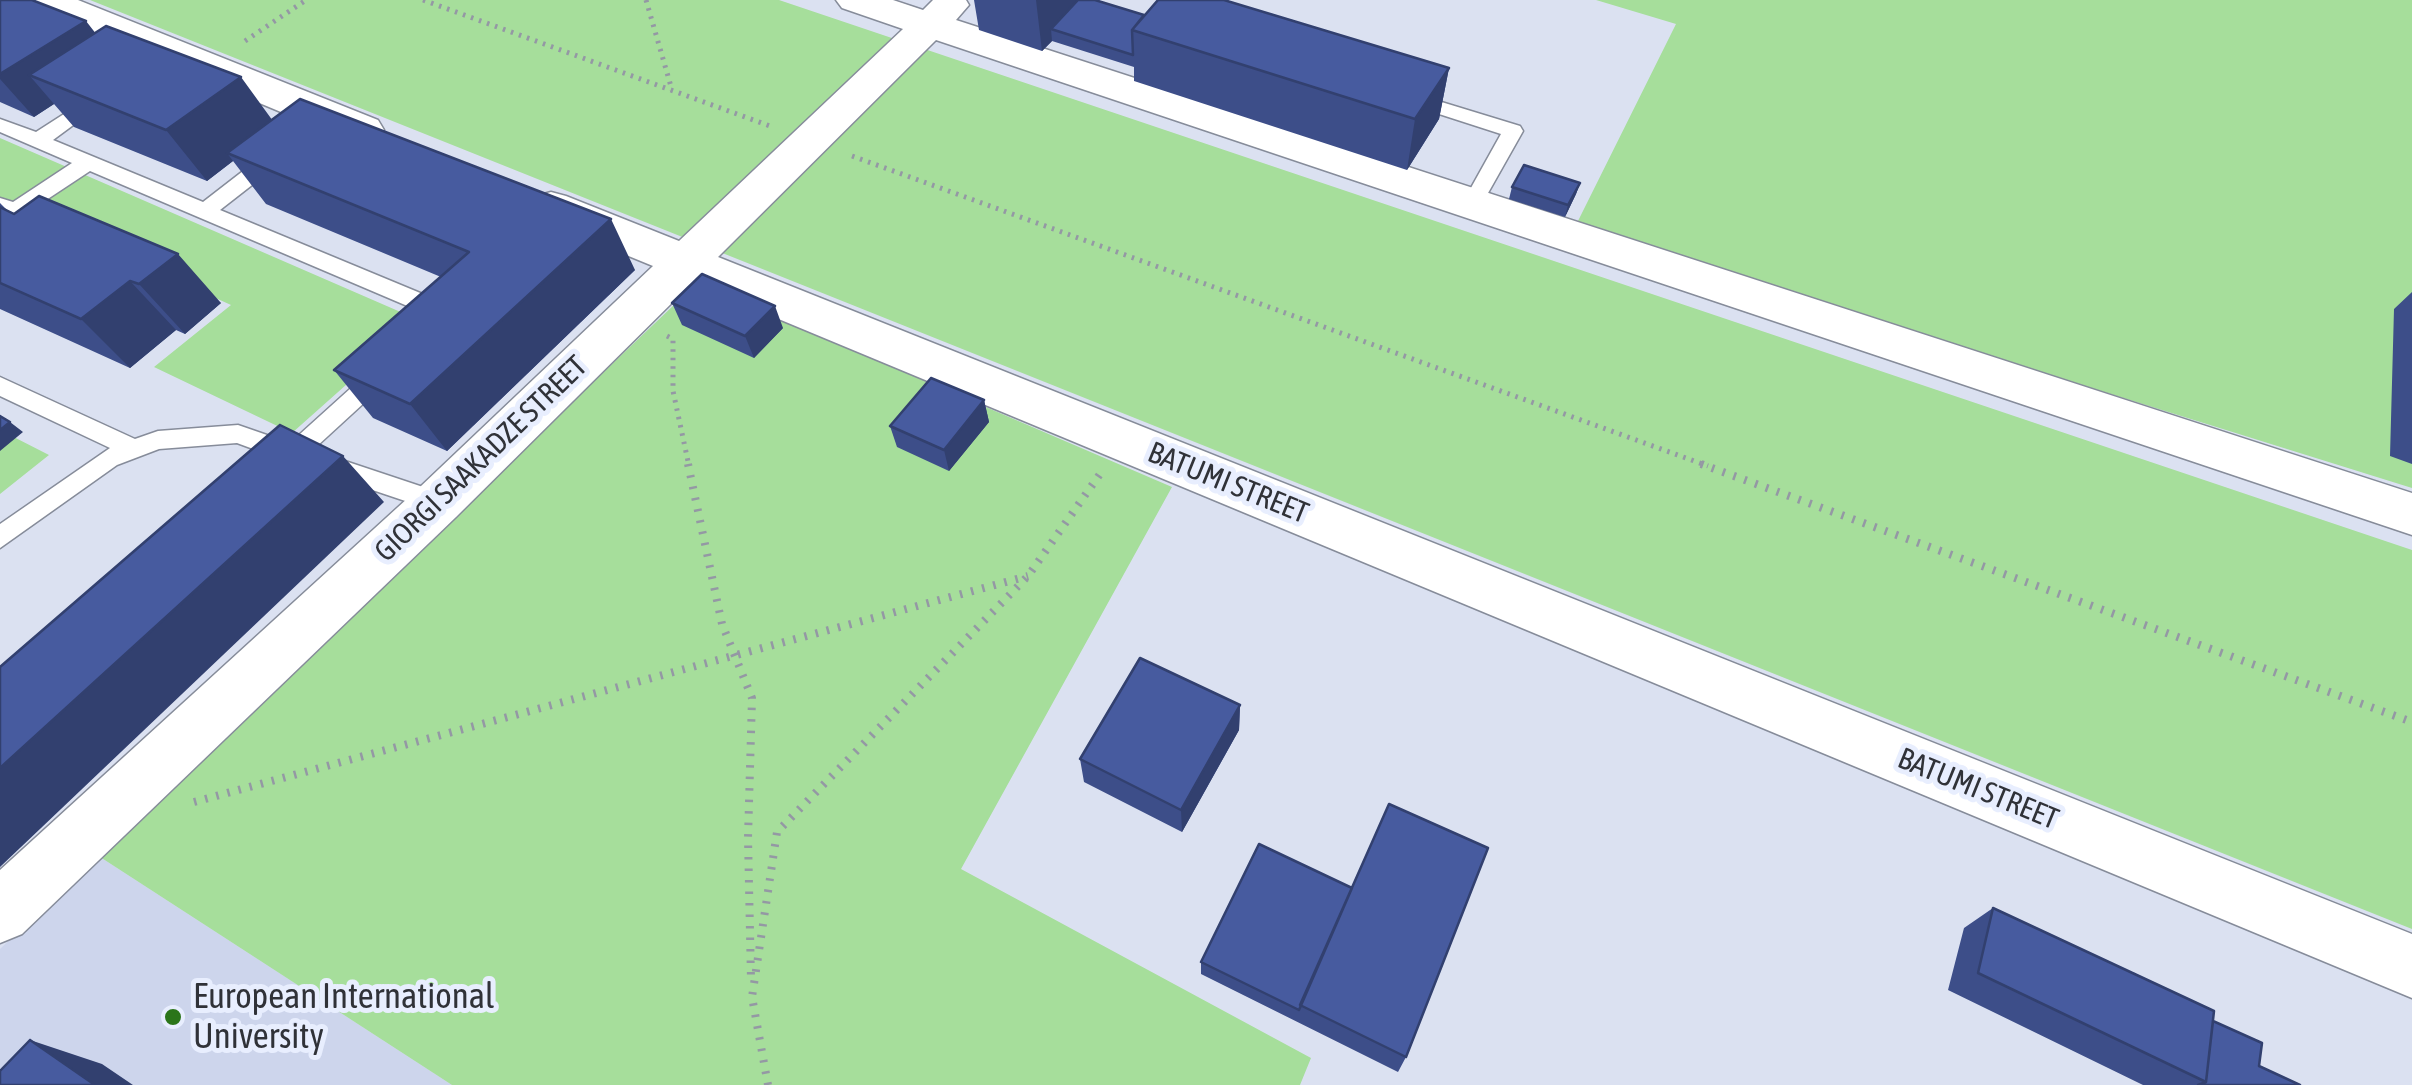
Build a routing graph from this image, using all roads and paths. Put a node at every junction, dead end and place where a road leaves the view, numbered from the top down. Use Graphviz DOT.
graph roads {
  1 [pos="45,0"];
  2 [pos="306,0"];
  3 [pos="424,0"];
  4 [pos="646,0"];
  5 [pos="855,0"];
  6 [pos="942,12"];
  7 [pos="174,59"];
  8 [pos="672,90"];
  9 [pos="1388,91"];
  10 [pos="101,95"];
  11 [pos="0,125"];
  12 [pos="810,140"];
  13 [pos="38,141"];
  14 [pos="399,145"];
  15 [pos="281,152"];
  16 [pos="88,162"];
  17 [pos="506,188"];
  18 [pos="0,204"];
  19 [pos="1472,204"];
  20 [pos="205,212"];
  21 [pos="686,262"];
  22 [pos="632,314"];
  23 [pos="434,326"];
  24 [pos="392,364"];
  25 [pos="0,386"];
  26 [pos="1124,441"];
  27 [pos="134,449"];
  28 [pos="294,453"];
  29 [pos="265,479"];
  30 [pos="438,502"];
  31 [pos="2412,514"];
  32 [pos="0,538"];
  33 [pos="1028,576"];
  34 [pos="735,655"];
  35 [pos="2412,722"];
  36 [pos="178,806"];
  37 [pos="0,912"];
  38 [pos="2412,966"];
  39 [pos="752,997"];
  40 [pos="768,1085"];
  1 -- 7 [label="street"];
  2 -- 7 [label="path"];
  3 -- 8 [label="path"];
  4 -- 8 [label="path"];
  5 -- 6 [label="street"];
  6 -- 12 [label="street, GIORGI SAAKADZE STREET"];
  6 -- 19 [label="street"];
  7 -- 14 [label="street"];
  8 -- 12 [label="path"];
  9 -- 19 [label="lane"];
  10 -- 13 [label="lane"];
  11 -- 13 [label="lane"];
  12 -- 21 [label="street, GIORGI SAAKADZE STREET"];
  12 -- 35 [label="path"];
  13 -- 16 [label="lane"];
  15 -- 20 [label="lane"];
  16 -- 18 [label="lane"];
  16 -- 20 [label="lane"];
  17 -- 21 [label="street, BATUMI STREET"];
  19 -- 31 [label="street"];
  20 -- 23 [label="lane"];
  21 -- 22 [label="street, GIORGI SAAKADZE STREET"];
  21 -- 26 [label="street, BATUMI STREET"];
  22 -- 30 [label="street, GIORGI SAAKADZE STREET"];
  22 -- 34 [label="path"];
  24 -- 28 [label="lane"];
  25 -- 27 [label="lane"];
  26 -- 33 [label="path"];
  26 -- 38 [label="street, BATUMI STREET"];
  27 -- 28 [label="lane"];
  27 -- 32 [label="lane"];
  28 -- 29 [label="lane"];
  28 -- 30 [label="lane"];
  30 -- 37 [label="street, GIORGI SAAKADZE STREET"];
  33 -- 34 [label="path"];
  33 -- 39 [label="path"];
  34 -- 36 [label="path"];
  34 -- 39 [label="path"];
  39 -- 40 [label="path"];
}
